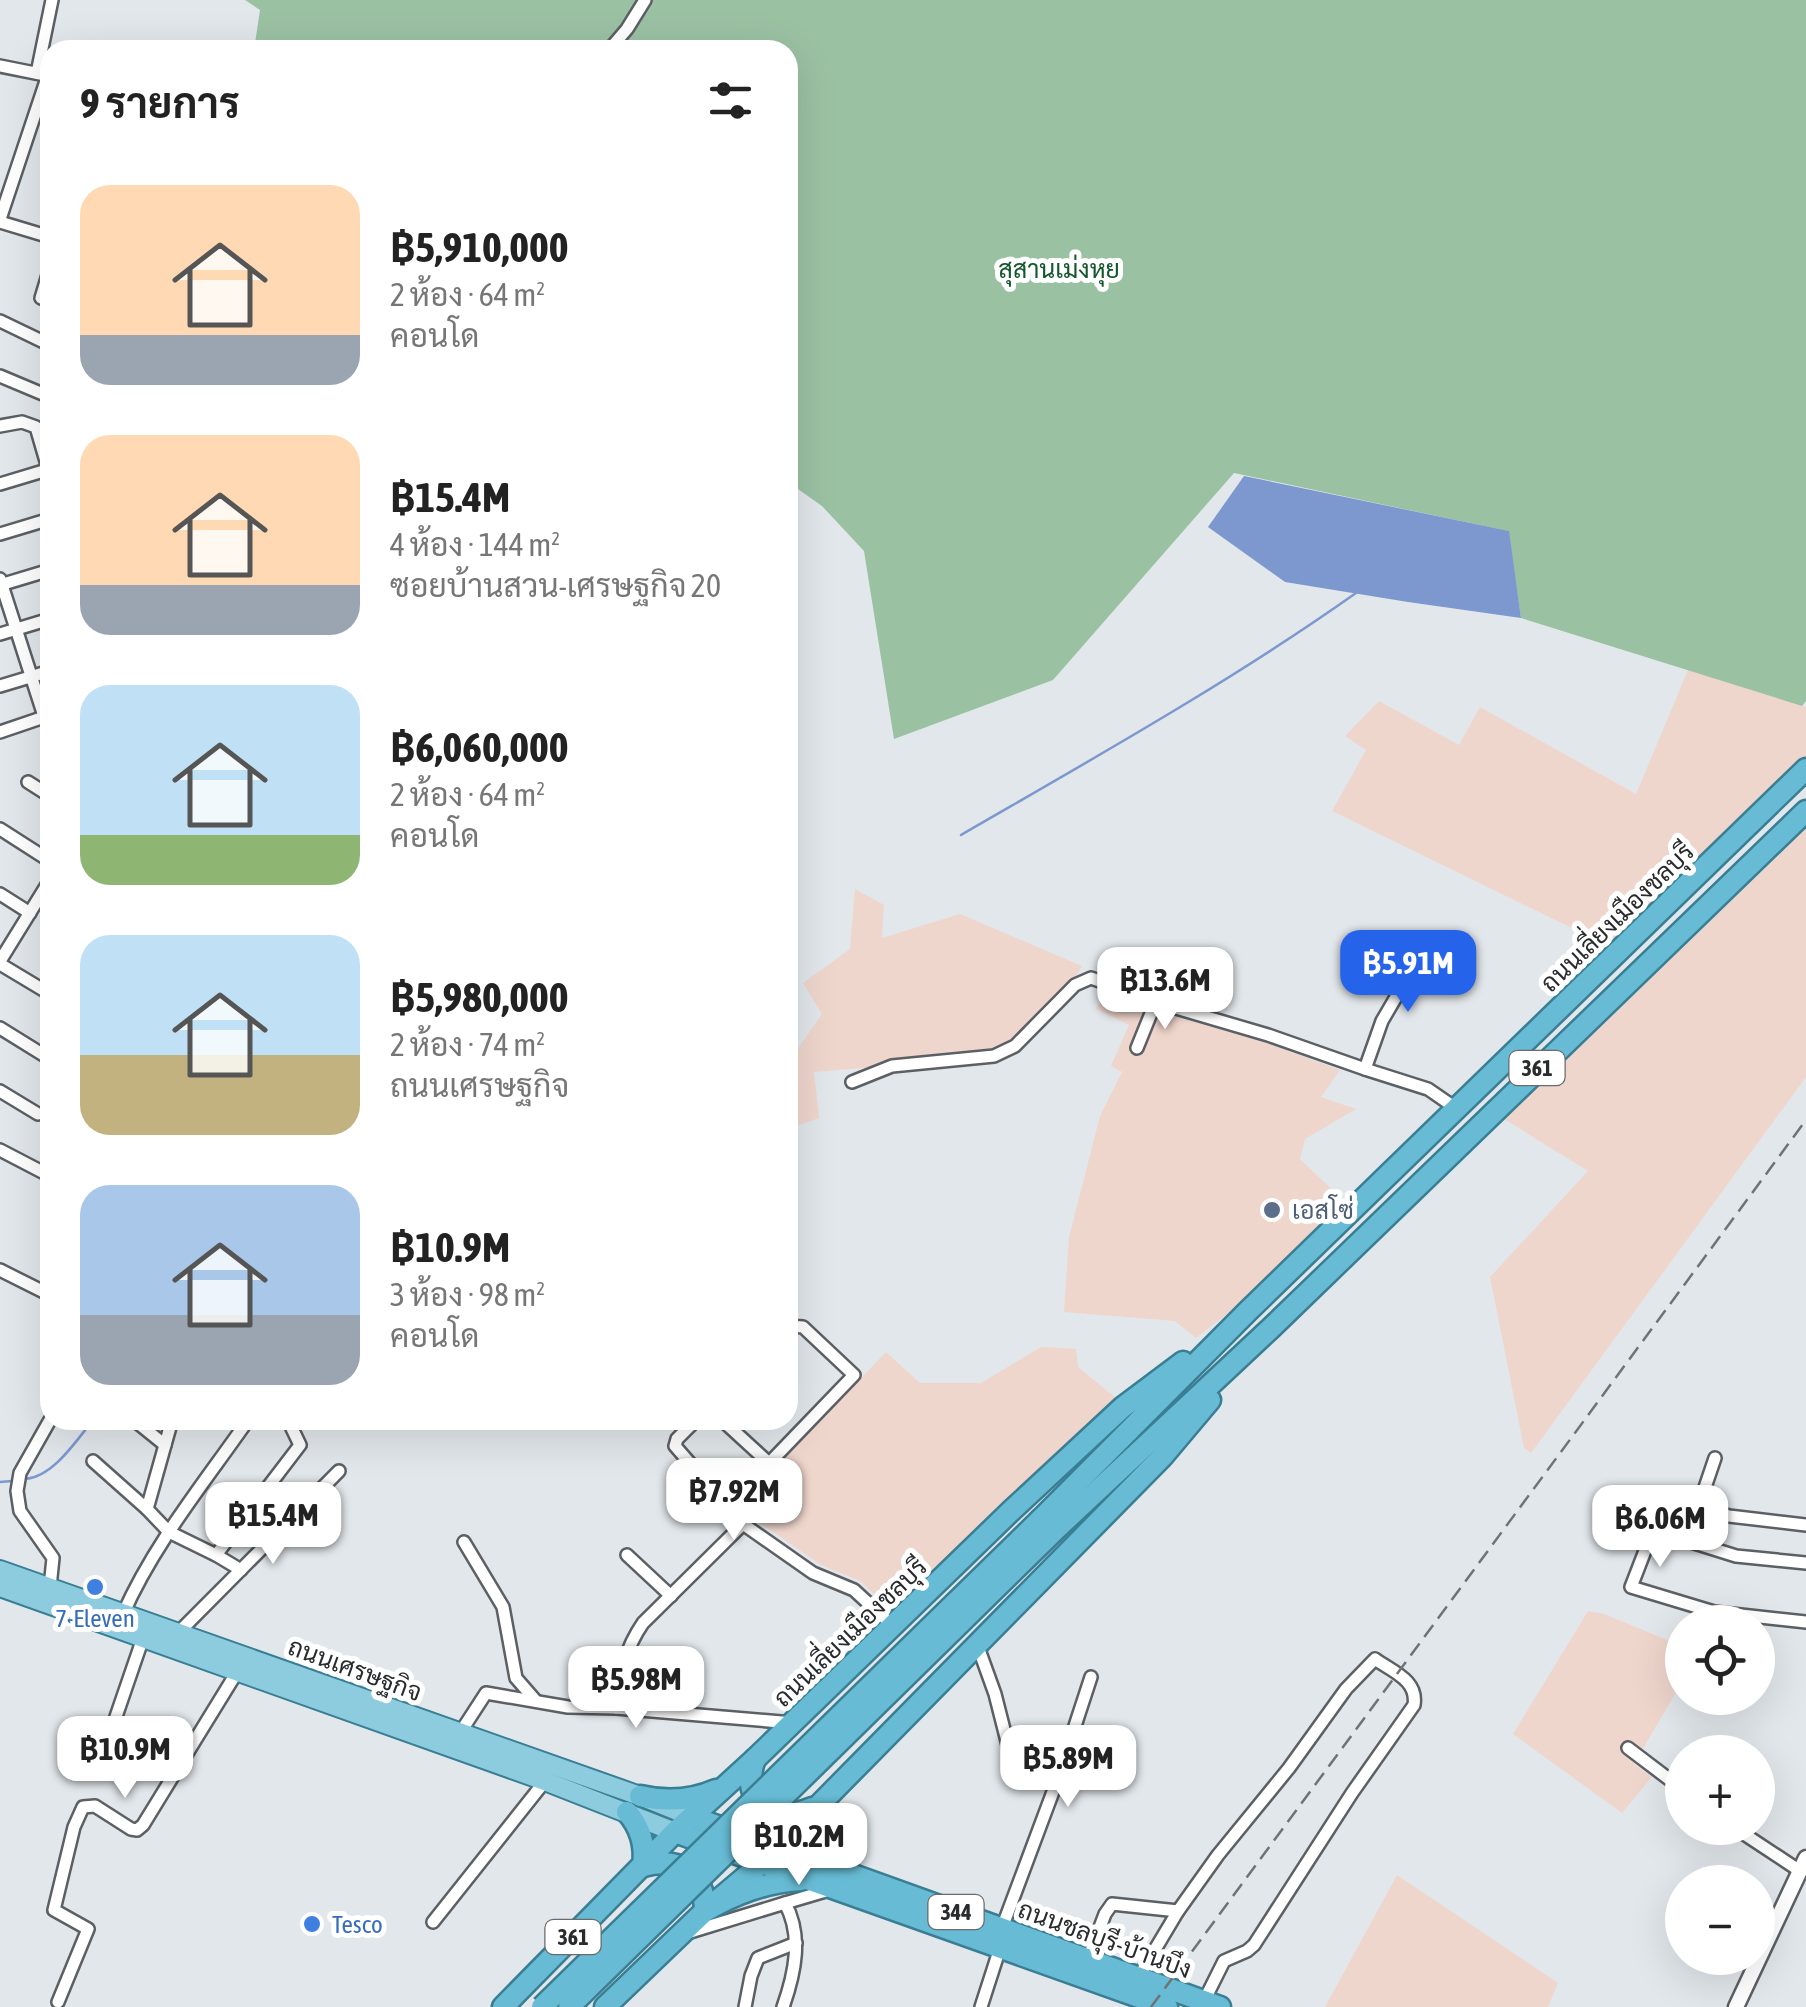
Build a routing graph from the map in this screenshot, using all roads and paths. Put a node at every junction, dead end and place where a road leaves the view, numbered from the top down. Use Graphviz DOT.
graph roads {
  1 [pos="52,0"];
  2 [pos="645,0"];
  3 [pos="48,40"];
  4 [pos="618,40"];
  5 [pos="0,66"];
  6 [pos="40,73"];
  7 [pos="40,90"];
  8 [pos="0,220"];
  9 [pos="40,234"];
  10 [pos="0,321"];
  11 [pos="40,340"];
  12 [pos="0,376"];
  13 [pos="40,394"];
  14 [pos="0,426"];
  15 [pos="40,441"];
  16 [pos="40,473"];
  17 [pos="0,484"];
  18 [pos="40,522"];
  19 [pos="0,534"];
  20 [pos="40,573"];
  21 [pos="1,583"];
  22 [pos="40,622"];
  23 [pos="16,629"];
  24 [pos="0,634"];
  25 [pos="40,673"];
  26 [pos="31,676"];
  27 [pos="0,686"];
  28 [pos="40,698"];
  29 [pos="40,718"];
  30 [pos="0,732"];
  31 [pos="1806,769"];
  32 [pos="28,782"];
  33 [pos="40,790"];
  34 [pos="1806,811"];
  35 [pos="0,829"];
  36 [pos="40,855"];
  37 [pos="0,894"];
  38 [pos="40,896"];
  39 [pos="30,913"];
  40 [pos="1446,960"];
  41 [pos="0,962"];
  42 [pos="40,988"];
  43 [pos="1156,1001"];
  44 [pos="0,1028"];
  45 [pos="1136,1048"];
  46 [pos="40,1053"];
  47 [pos="1365,1070"];
  48 [pos="852,1082"];
  49 [pos="0,1091"];
  50 [pos="1457,1109"];
  51 [pos="38,1114"];
  52 [pos="0,1150"];
  53 [pos="40,1171"];
  54 [pos="0,1270"];
  55 [pos="40,1290"];
  56 [pos="1248,1312"];
  57 [pos="798,1327"];
  58 [pos="1271,1328"];
  59 [pos="44,1430"];
  60 [pos="146,1430"];
  61 [pos="169,1430"];
  62 [pos="241,1430"];
  63 [pos="293,1430"];
  64 [pos="685,1430"];
  65 [pos="732,1430"];
  66 [pos="165,1445"];
  67 [pos="1715,1458"];
  68 [pos="93,1461"];
  69 [pos="768,1464"];
  70 [pos="338,1471"];
  71 [pos="1654,1494"];
  72 [pos="726,1507"];
  73 [pos="1698,1508"];
  74 [pos="147,1509"];
  75 [pos="743,1524"];
  76 [pos="1048,1525"];
  77 [pos="1806,1525"];
  78 [pos="170,1532"];
  79 [pos="464,1542"];
  80 [pos="216,1555"];
  81 [pos="627,1555"];
  82 [pos="1806,1563"];
  83 [pos="0,1570"];
  84 [pos="241,1570"];
  85 [pos="0,1586"];
  86 [pos="50,1587"];
  87 [pos="670,1596"];
  88 [pos="123,1614"];
  89 [pos="1806,1622"];
  90 [pos="893,1626"];
  91 [pos="178,1633"];
  92 [pos="143,1638"];
  93 [pos="977,1644"];
  94 [pos="237,1672"];
  95 [pos="1091,1678"];
  96 [pos="536,1702"];
  97 [pos="351,1703"];
  98 [pos="616,1708"];
  99 [pos="793,1723"];
  100 [pos="460,1732"];
  101 [pos="108,1737"];
  102 [pos="136,1746"];
  103 [pos="1628,1748"];
  104 [pos="755,1759"];
  105 [pos="174,1772"];
  106 [pos="1665,1776"];
  107 [pos="731,1781"];
  108 [pos="1056,1781"];
  109 [pos="545,1782"];
  110 [pos="633,1804"];
  111 [pos="819,1806"];
  112 [pos="692,1817"];
  113 [pos="675,1832"];
  114 [pos="1767,1845"];
  115 [pos="778,1847"];
  116 [pos="762,1863"];
  117 [pos="1803,1864"];
  118 [pos="643,1866"];
  119 [pos="836,1879"];
  120 [pos="808,1880"];
  121 [pos="785,1903"];
  122 [pos="705,1911"];
  123 [pos="1178,1912"];
  124 [pos="433,1922"];
  125 [pos="679,1936"];
  126 [pos="1001,1938"];
  127 [pos="796,1943"];
  128 [pos="1088,1959"];
  129 [pos="1138,1978"];
  130 [pos="58,2002"];
  131 [pos="1212,2004"];
  132 [pos="503,2007"];
  133 [pos="542,2007"];
  134 [pos="569,2007"];
  135 [pos="605,2007"];
  136 [pos="744,2007"];
  137 [pos="782,2007"];
  138 [pos="981,2007"];
  139 [pos="1167,2007"];
  140 [pos="1736,2007"];
  1 -- 3 [label="street"];
  2 -- 4 [label="street"];
  5 -- 6 [label="street"];
  7 -- 8 [label="street"];
  8 -- 9 [label="street"];
  10 -- 11 [label="street"];
  12 -- 13 [label="street"];
  14 -- 15 [label="street"];
  16 -- 17 [label="street"];
  18 -- 19 [label="street"];
  20 -- 21 [label="street"];
  21 -- 23 [label="street"];
  22 -- 23 [label="street"];
  23 -- 24 [label="street"];
  23 -- 26 [label="street"];
  25 -- 26 [label="street"];
  26 -- 27 [label="street"];
  26 -- 28 [label="street"];
  29 -- 30 [label="street"];
  31 -- 50 [label="highway, ถนนเลี่ยงเมืองชลบุรี / 361"];
  32 -- 33 [label="street"];
  34 -- 58 [label="highway, ถนนเลี่ยงเมืองชลบุรี / 361"];
  35 -- 36 [label="street"];
  37 -- 39 [label="street"];
  38 -- 39 [label="street"];
  39 -- 41 [label="street"];
  40 -- 47 [label="street"];
  41 -- 42 [label="street"];
  43 -- 45 [label="street"];
  43 -- 47 [label="street"];
  43 -- 48 [label="street"];
  44 -- 46 [label="street"];
  47 -- 50 [label="street"];
  49 -- 51 [label="street"];
  50 -- 56 [label="highway, ถนนเลี่ยงเมืองชลบุรี / 361"];
  52 -- 53 [label="street"];
  54 -- 55 [label="street"];
  56 -- 76 [label="highway, ถนนเลี่ยงเมืองชลบุรี / 361"];
  56 -- 90 [label="highway, ถนนเลี่ยงเมืองชลบุรี / 361"];
  57 -- 69 [label="street"];
  58 -- 76 [label="highway, ถนนเลี่ยงเมืองชลบุรี / 361"];
  58 -- 93 [label="highway, ถนนเลี่ยงเมืองชลบุรี / 361"];
  59 -- 86 [label="street"];
  60 -- 66 [label="street"];
  61 -- 66 [label="street"];
  62 -- 78 [label="street"];
  63 -- 80 [label="street"];
  64 -- 72 [label="street"];
  65 -- 69 [label="street"];
  66 -- 74 [label="street"];
  67 -- 73 [label="street"];
  68 -- 74 [label="street"];
  69 -- 72 [label="street"];
  70 -- 84 [label="street"];
  71 -- 73 [label="street"];
  72 -- 75 [label="street"];
  73 -- 77 [label="street"];
  74 -- 78 [label="street"];
  75 -- 87 [label="street"];
  75 -- 90 [label="street"];
  76 -- 133 [label="highway, ถนนเลี่ยงเมืองชลบุรี / 361, bridge"];
  76 -- 134 [label="highway, ถนนเลี่ยงเมืองชลบุรี / 361, bridge"];
  78 -- 80 [label="street"];
  78 -- 88 [label="street"];
  79 -- 96 [label="street"];
  80 -- 84 [label="street"];
  81 -- 87 [label="street"];
  82 -- 89 [label="street"];
  83 -- 86 [label="main road, ถนนเศรษฐกิจ"];
  84 -- 91 [label="street"];
  85 -- 92 [label="main road, ถนนเศรษฐกิจ"];
  86 -- 88 [label="main road, ถนนเศรษฐกิจ"];
  87 -- 98 [label="street"];
  88 -- 91 [label="main road, ถนนเศรษฐกิจ"];
  90 -- 99 [label="highway, ถนนเลี่ยงเมืองชลบุรี / 361"];
  91 -- 97 [label="main road, ถนนเศรษฐกิจ"];
  92 -- 94 [label="main road, ถนนเศรษฐกิจ"];
  92 -- 101 [label="street"];
  93 -- 108 [label="street"];
  93 -- 111 [label="highway, ถนนเลี่ยงเมืองชลบุรี / 361"];
  94 -- 97 [label="main road, ถนนเศรษฐกิจ"];
  94 -- 105 [label="street"];
  95 -- 108 [label="street"];
  96 -- 98 [label="street"];
  96 -- 100 [label="street"];
  97 -- 100 [label="main road, ถนนเศรษฐกิจ"];
  97 -- 109 [label="main road, ถนนเศรษฐกิจ"];
  98 -- 99 [label="street"];
  99 -- 104 [label="highway, ถนนเลี่ยงเมืองชลบุรี / 361"];
  100 -- 110 [label="main road, ถนนเศรษฐกิจ"];
  102 -- 105 [label="street"];
  103 -- 106 [label="street"];
  104 -- 107 [label="highway, ถนนเลี่ยงเมืองชลบุรี / 361"];
  104 -- 111 [label="highway"];
  105 -- 130 [label="street"];
  107 -- 110 [label="highway"];
  107 -- 112 [label="highway, ถนนเลี่ยงเมืองชลบุรี / 361"];
  108 -- 126 [label="street"];
  109 -- 110 [label="main road, ถนนเศรษฐกิจ"];
  109 -- 124 [label="street"];
  110 -- 112 [label="main road, ถนนเศรษฐกิจ"];
  110 -- 113 [label="main road, ถนนเศรษฐกิจ"];
  110 -- 118 [label="highway"];
  111 -- 115 [label="highway, ถนนเลี่ยงเมืองชลบุรี / 361"];
  111 -- 119 [label="highway"];
  112 -- 113 [label="highway, ถนนเลี่ยงเมืองชลบุรี / 361"];
  112 -- 115 [label="highway, ถนนชลบุรี-บ้านบึง / 344"];
  113 -- 116 [label="highway, ถนนชลบุรี-บ้านบึง / 344"];
  113 -- 118 [label="highway, ถนนเลี่ยงเมืองชลบุรี / 361"];
  114 -- 117 [label="street"];
  115 -- 116 [label="highway, ถนนเลี่ยงเมืองชลบุรี / 361"];
  115 -- 119 [label="highway, ถนนชลบุรี-บ้านบึง / 344"];
  116 -- 120 [label="highway, ถนนชลบุรี-บ้านบึง / 344"];
  116 -- 122 [label="highway, ถนนเลี่ยงเมืองชลบุรี / 361"];
  117 -- 140 [label="street"];
  118 -- 122 [label="highway"];
  118 -- 132 [label="highway, ถนนเลี่ยงเมืองชลบุรี / 361"];
  119 -- 120 [label="highway, ถนนชลบุรี-บ้านบึง / 344"];
  119 -- 121 [label="street"];
  119 -- 126 [label="highway, ถนนชลบุรี-บ้านบึง / 344"];
  120 -- 122 [label="highway"];
  121 -- 125 [label="street"];
  121 -- 127 [label="street"];
  122 -- 125 [label="highway, ถนนเลี่ยงเมืองชลบุรี / 361"];
  123 -- 128 [label="street"];
  123 -- 129 [label="street"];
  123 -- 131 [label="street"];
  125 -- 135 [label="highway, ถนนเลี่ยงเมืองชลบุรี / 361"];
  126 -- 128 [label="highway, ถนนชลบุรี-บ้านบึง / 344"];
  126 -- 138 [label="street"];
  126 -- 139 [label="highway, ถนนชลบุรี-บ้านบึง / 344"];
  127 -- 136 [label="street"];
  127 -- 137 [label="street"];
  128 -- 129 [label="highway, ถนนชลบุรี-บ้านบึง / 344"];
  129 -- 131 [label="highway, ถนนชลบุรี-บ้านบึง / 344"];
}
